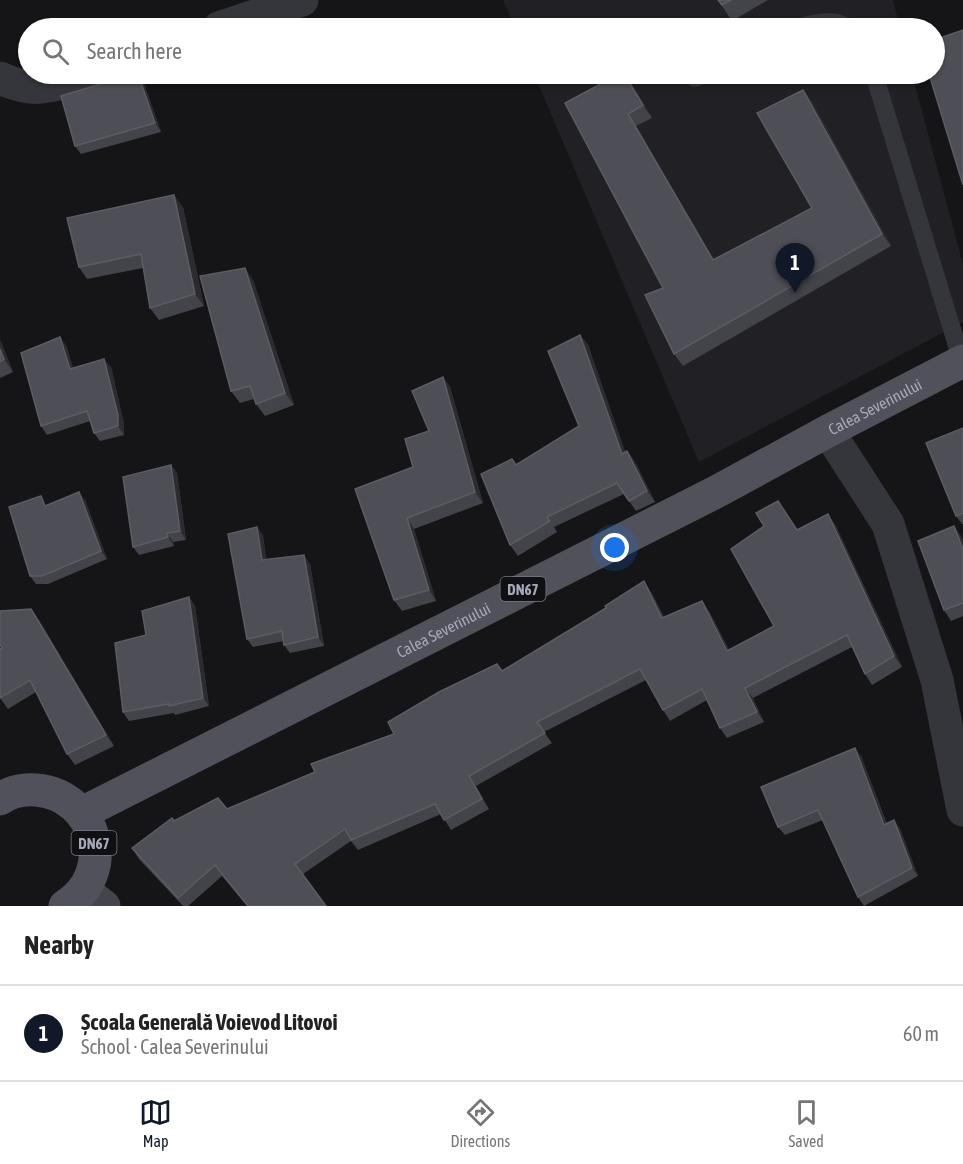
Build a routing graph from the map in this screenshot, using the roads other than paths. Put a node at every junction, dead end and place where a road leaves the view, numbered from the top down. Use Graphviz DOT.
graph roads {
  1 [pos="302,0"];
  2 [pos="249,18"];
  3 [pos="1,79"];
  4 [pos="59,84"];
  5 [pos="877,84"];
  6 [pos="963,362"];
  7 [pos="828,431"];
  8 [pos="0,799"];
  9 [pos="963,810"];
  10 [pos="82,813"];
  11 [pos="84,901"];
  1 -- 2 [label="street"];
  3 -- 4 [label="street"];
  5 -- 6 [label="lane"];
  6 -- 7 [label="main road, Calea Severinului / DN67"];
  7 -- 9 [label="street"];
  7 -- 10 [label="main road, Calea Severinului / DN67"];
  8 -- 10 [label="main road, DN67"];
  10 -- 11 [label="main road, DN67"];
}
